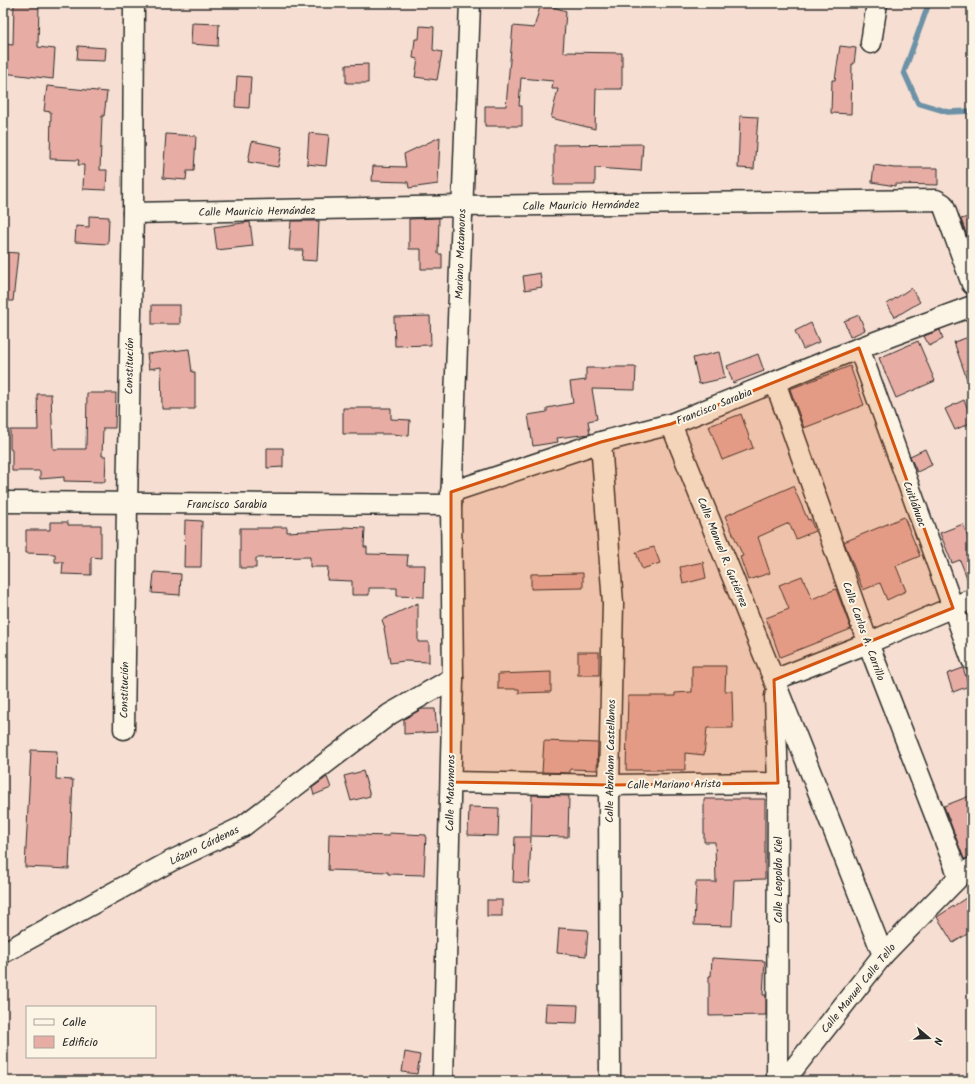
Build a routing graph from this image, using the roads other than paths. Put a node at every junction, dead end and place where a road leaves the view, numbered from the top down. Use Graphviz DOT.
graph roads {
  1 [pos="134,3"];
  2 [pos="470,3"];
  3 [pos="877,3"];
  4 [pos="872,43"];
  5 [pos="462,206"];
  6 [pos="132,213"];
  7 [pos="972,284"];
  8 [pos="972,306"];
  9 [pos="859,348"];
  10 [pos="775,382"];
  11 [pos="672,424"];
  12 [pos="601,442"];
  13 [pos="451,498"];
  14 [pos="3,502"];
  15 [pos="126,504"];
  16 [pos="972,599"];
  17 [pos="952,608"];
  18 [pos="868,643"];
  19 [pos="972,660"];
  20 [pos="453,678"];
  21 [pos="774,680"];
  22 [pos="124,729"];
  23 [pos="451,782"];
  24 [pos="778,783"];
  25 [pos="609,785"];
  26 [pos="965,873"];
  27 [pos="3,953"];
  28 [pos="883,955"];
  29 [pos="443,1081"];
  30 [pos="610,1081"];
  31 [pos="777,1081"];
  32 [pos="784,1081"];
  1 -- 6 [label="street, Constitución"];
  2 -- 5 [label="street, Mariano Matamoros"];
  3 -- 4 [label="street"];
  5 -- 6 [label="street, Calle Mauricio Hernández"];
  5 -- 7 [label="street, Calle Mauricio Hernández"];
  5 -- 13 [label="street, Mariano Matamoros"];
  6 -- 15 [label="street, Constitución"];
  8 -- 9 [label="street, Francisco Sarabia"];
  9 -- 10 [label="street, Francisco Sarabia"];
  9 -- 17 [label="street, Cuitláhuac"];
  10 -- 11 [label="street, Francisco Sarabia"];
  10 -- 18 [label="street, Calle Carlos A. Carrillo"];
  11 -- 12 [label="street, Francisco Sarabia"];
  11 -- 21 [label="street, Calle Manuel R. Gutiérrez"];
  12 -- 13 [label="street, Francisco Sarabia"];
  12 -- 25 [label="street, Calle Abraham Castellanos"];
  13 -- 15 [label="street, Francisco Sarabia"];
  13 -- 20 [label="street, Calle Matamoros"];
  14 -- 15 [label="street, Francisco Sarabia"];
  15 -- 22 [label="street, Constitución"];
  16 -- 17 [label="street"];
  17 -- 18 [label="street"];
  17 -- 19 [label="street, Cuitláhuac"];
  18 -- 21 [label="street"];
  18 -- 26 [label="street, Calle Carlos A. Carrillo"];
  20 -- 23 [label="street, Calle Matamoros"];
  20 -- 27 [label="street, Lázaro Cárdenas"];
  21 -- 24 [label="street, Calle Leopoldo Kiel"];
  21 -- 28 [label="street, Calle Manuel R. Gutiérrez"];
  23 -- 25 [label="street, Calle Mariano Arista"];
  23 -- 29 [label="street, Calle Matamoros"];
  24 -- 25 [label="street, Calle Mariano Arista"];
  24 -- 31 [label="street, Calle Leopoldo Kiel"];
  25 -- 30 [label="street, Calle Abraham Castellanos"];
  26 -- 28 [label="street, Calle Manuel Calle Tello"];
  28 -- 32 [label="street, Calle Manuel Calle Tello"];
}
